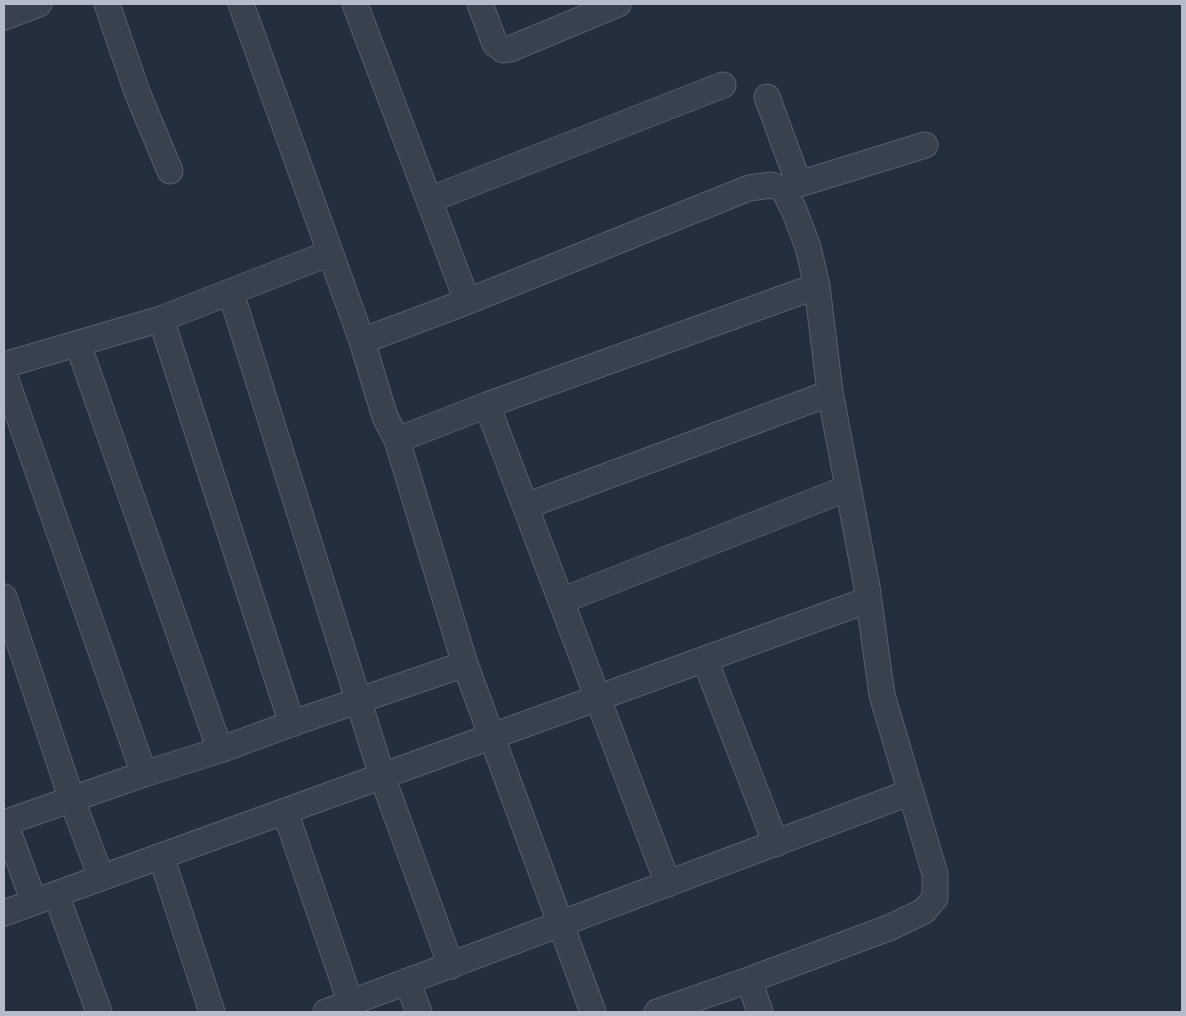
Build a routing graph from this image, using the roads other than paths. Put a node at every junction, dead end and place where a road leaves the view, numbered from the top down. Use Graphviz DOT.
graph roads {
  1 [pos="39,4"];
  2 [pos="107,4"];
  3 [pos="242,4"];
  4 [pos="355,4"];
  5 [pos="480,4"];
  6 [pos="618,4"];
  7 [pos="4,17"];
  8 [pos="723,85"];
  9 [pos="767,97"];
  10 [pos="925,145"];
  11 [pos="170,171"];
  12 [pos="791,187"];
  13 [pos="429,200"];
  14 [pos="330,253"];
  15 [pos="817,286"];
  16 [pos="231,293"];
  17 [pos="466,302"];
  18 [pos="161,319"];
  19 [pos="362,341"];
  20 [pos="78,344"];
  21 [pos="4,365"];
  22 [pos="4,374"];
  23 [pos="830,392"];
  24 [pos="488,405"];
  25 [pos="397,440"];
  26 [pos="848,488"];
  27 [pos="526,506"];
  28 [pos="4,597"];
  29 [pos="868,600"];
  30 [pos="561,601"];
  31 [pos="704,660"];
  32 [pos="466,664"];
  33 [pos="598,698"];
  34 [pos="359,701"];
  35 [pos="292,724"];
  36 [pos="492,737"];
  37 [pos="220,750"];
  38 [pos="144,774"];
  39 [pos="382,776"];
  40 [pos="911,792"];
  41 [pos="72,800"];
  42 [pos="285,811"];
  43 [pos="4,823"];
  44 [pos="776,844"];
  45 [pos="161,856"];
  46 [pos="101,877"];
  47 [pos="668,884"];
  48 [pos="45,898"];
  49 [pos="4,912"];
  50 [pos="561,924"];
  51 [pos="451,966"];
  52 [pos="749,980"];
  53 [pos="407,981"];
  54 [pos="351,1004"];
  55 [pos="99,1012"];
  56 [pos="212,1012"];
  57 [pos="326,1012"];
  58 [pos="419,1012"];
  59 [pos="593,1012"];
  60 [pos="657,1012"];
  61 [pos="760,1012"];
  1 -- 7 [label="street"];
  2 -- 11 [label="street"];
  3 -- 14 [label="street"];
  4 -- 13 [label="street"];
  5 -- 6 [label="street"];
  8 -- 13 [label="street"];
  9 -- 12 [label="street"];
  10 -- 12 [label="street"];
  12 -- 15 [label="street"];
  12 -- 17 [label="street"];
  13 -- 17 [label="street"];
  14 -- 16 [label="street"];
  14 -- 19 [label="street"];
  15 -- 23 [label="street"];
  15 -- 24 [label="street"];
  16 -- 18 [label="street"];
  16 -- 34 [label="street"];
  17 -- 19 [label="street"];
  18 -- 20 [label="street"];
  18 -- 35 [label="street"];
  19 -- 25 [label="street"];
  20 -- 21 [label="street"];
  20 -- 37 [label="street"];
  22 -- 38 [label="street"];
  23 -- 26 [label="street"];
  23 -- 27 [label="street"];
  24 -- 25 [label="street"];
  24 -- 27 [label="street"];
  25 -- 32 [label="street"];
  26 -- 29 [label="street"];
  26 -- 30 [label="street"];
  27 -- 30 [label="street"];
  28 -- 41 [label="street"];
  29 -- 31 [label="street"];
  29 -- 40 [label="street"];
  30 -- 33 [label="street"];
  31 -- 33 [label="street"];
  31 -- 44 [label="street"];
  32 -- 34 [label="street"];
  32 -- 36 [label="street"];
  33 -- 36 [label="street"];
  33 -- 47 [label="street"];
  34 -- 35 [label="street"];
  34 -- 39 [label="street"];
  35 -- 37 [label="street"];
  36 -- 39 [label="street"];
  36 -- 50 [label="street"];
  37 -- 38 [label="street"];
  38 -- 41 [label="street"];
  39 -- 42 [label="street"];
  39 -- 51 [label="street"];
  40 -- 44 [label="street"];
  40 -- 52 [label="street"];
  41 -- 43 [label="street"];
  41 -- 46 [label="street"];
  42 -- 45 [label="street"];
  42 -- 54 [label="street"];
  43 -- 48 [label="street"];
  44 -- 47 [label="street"];
  45 -- 46 [label="street"];
  45 -- 56 [label="street"];
  46 -- 48 [label="street"];
  47 -- 50 [label="street"];
  48 -- 49 [label="street"];
  48 -- 55 [label="street"];
  50 -- 51 [label="street"];
  50 -- 59 [label="street"];
  51 -- 53 [label="street"];
  52 -- 60 [label="street"];
  52 -- 61 [label="street"];
  53 -- 54 [label="street"];
  53 -- 58 [label="street"];
  54 -- 57 [label="street"];
}
